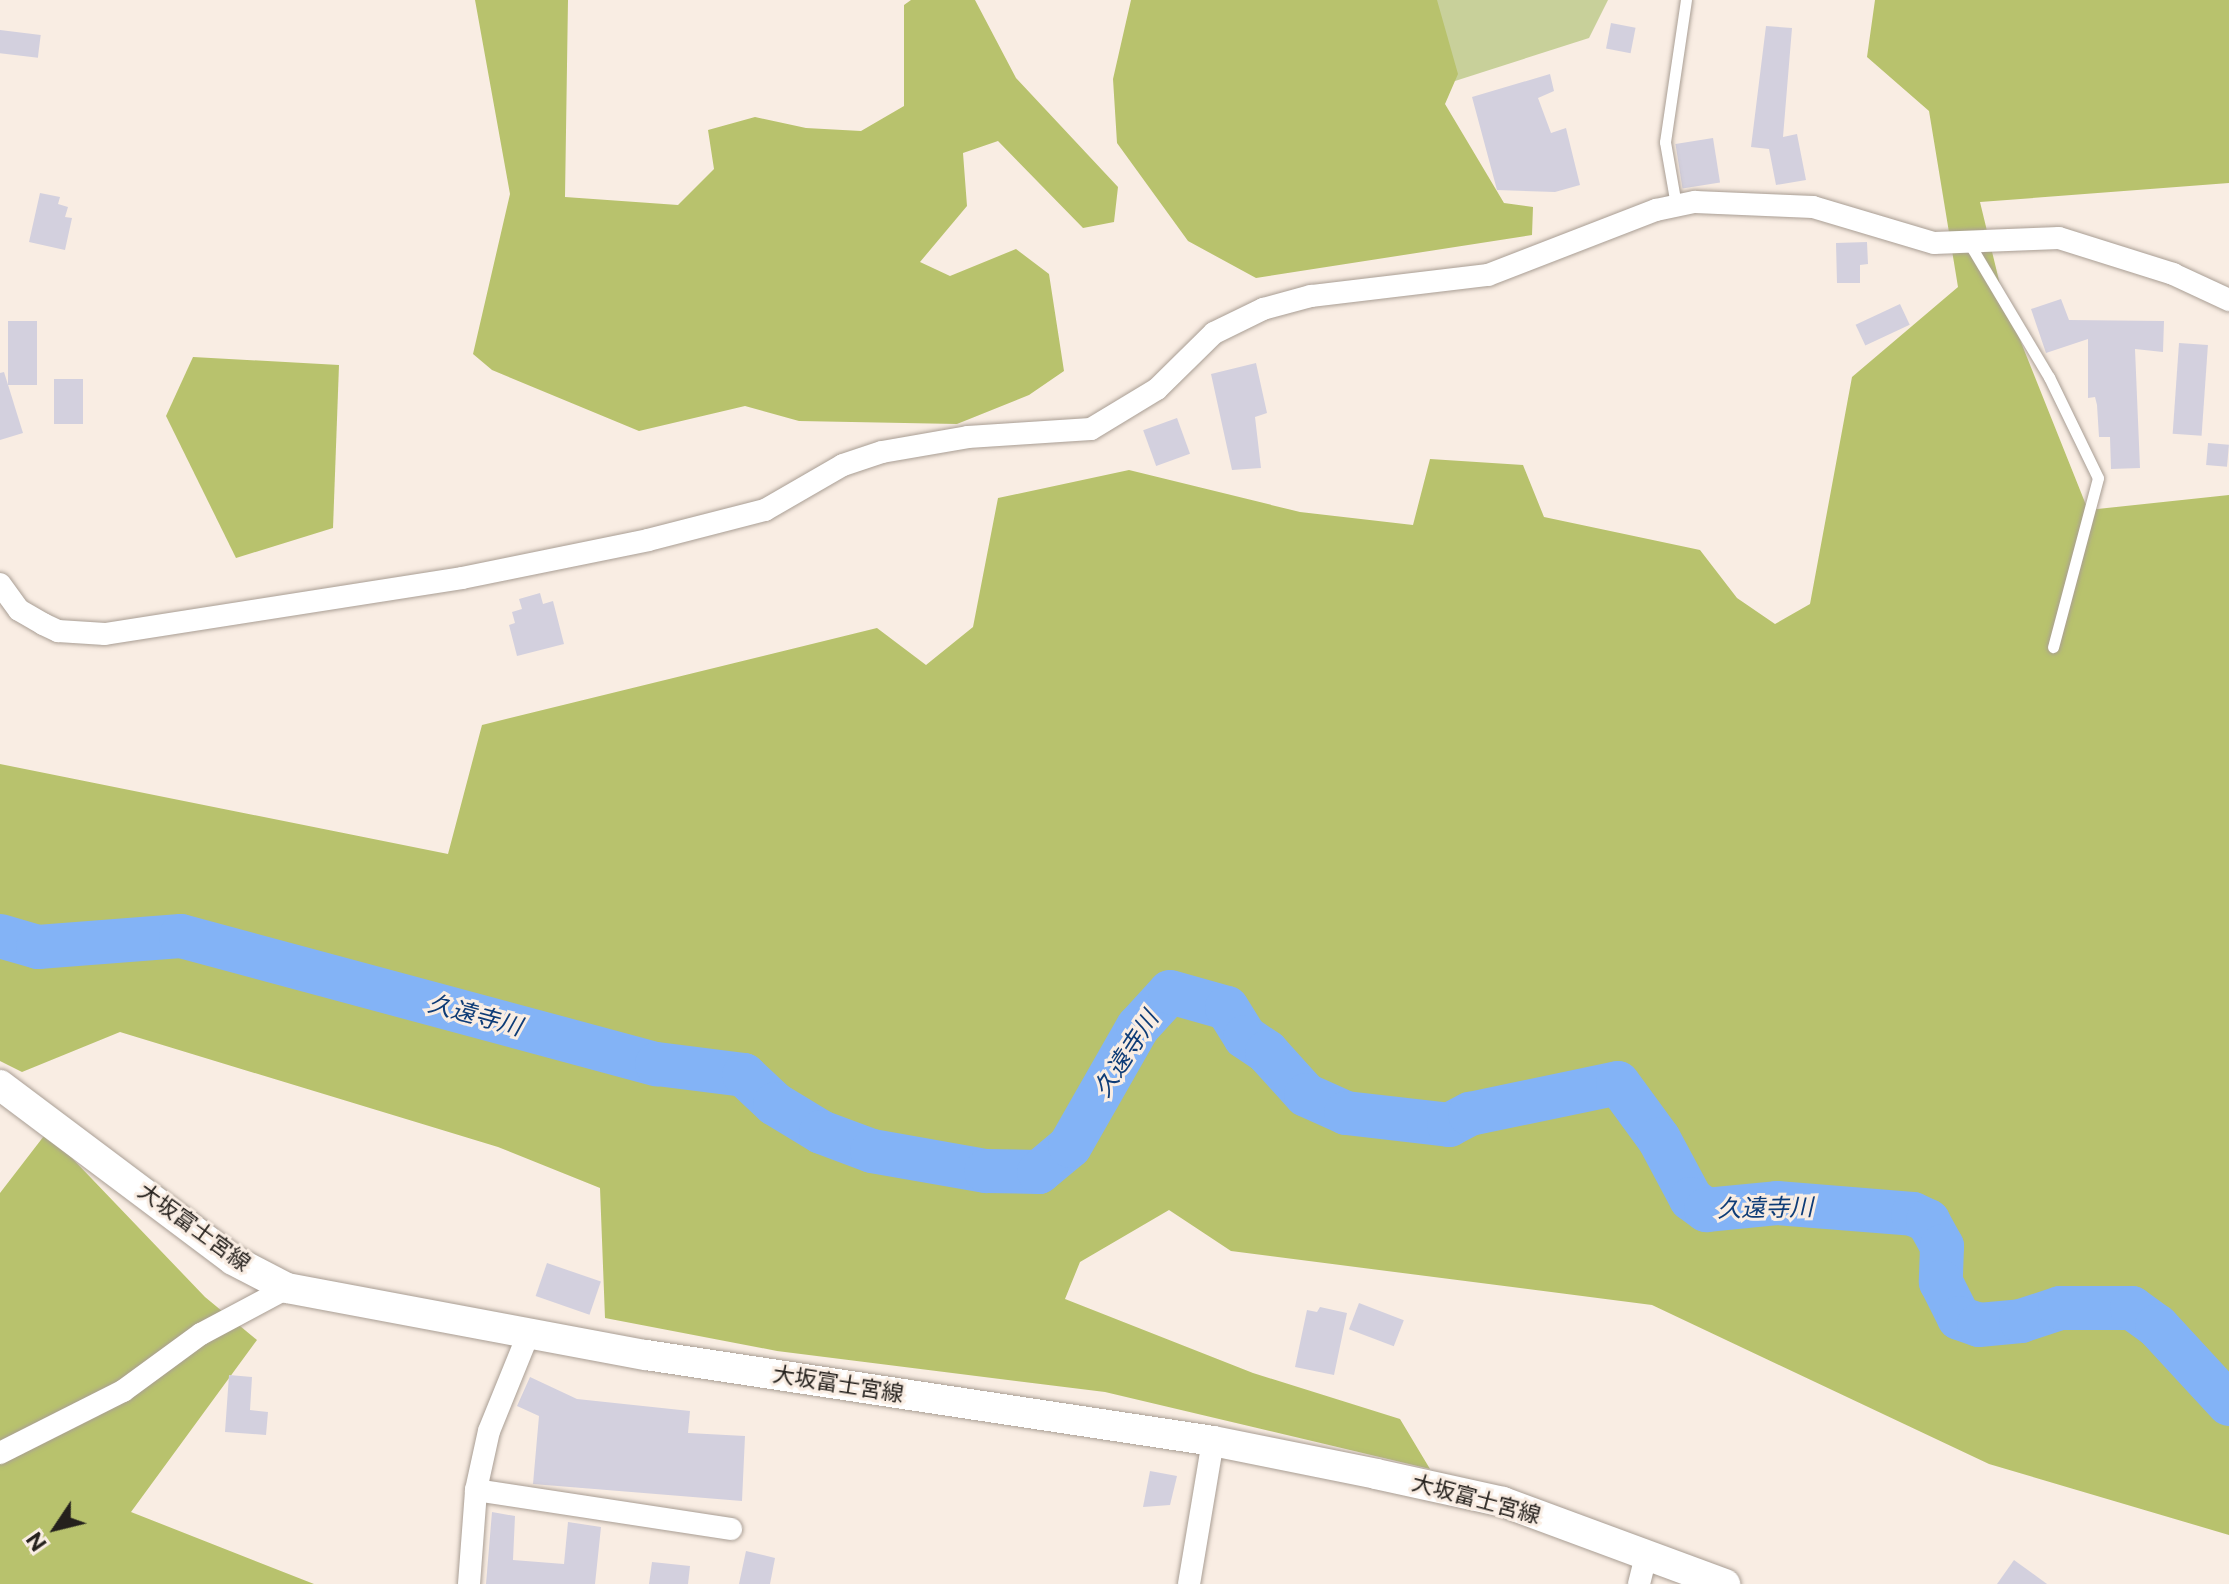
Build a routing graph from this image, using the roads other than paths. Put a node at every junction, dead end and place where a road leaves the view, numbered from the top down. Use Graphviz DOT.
graph roads {
  1 [pos="1686,0"];
  2 [pos="1676,205"];
  3 [pos="1968,241"];
  4 [pos="2229,300"];
  5 [pos="0,584"];
  6 [pos="2053,647"];
  7 [pos="0,1085"];
  8 [pos="287,1288"];
  9 [pos="528,1335"];
  10 [pos="1213,1441"];
  11 [pos="0,1453"];
  12 [pos="476,1490"];
  13 [pos="731,1529"];
  14 [pos="1647,1553"];
  15 [pos="469,1577"];
  16 [pos="1189,1584"];
  17 [pos="1639,1584"];
  18 [pos="1725,1584"];
  1 -- 2 [label="lane"];
  2 -- 3 [label="street"];
  2 -- 5 [label="street"];
  3 -- 4 [label="street"];
  3 -- 6 [label="lane"];
  7 -- 8 [label="main road, 大坂富士宮線"];
  8 -- 9 [label="main road, 大坂富士宮線"];
  8 -- 11 [label="street"];
  9 -- 10 [label="main road, 大坂富士宮線"];
  9 -- 12 [label="street"];
  10 -- 14 [label="main road, 大坂富士宮線"];
  10 -- 16 [label="street"];
  12 -- 13 [label="street"];
  12 -- 15 [label="street"];
  14 -- 17 [label="street"];
  14 -- 18 [label="main road, 大坂富士宮線"];
}
